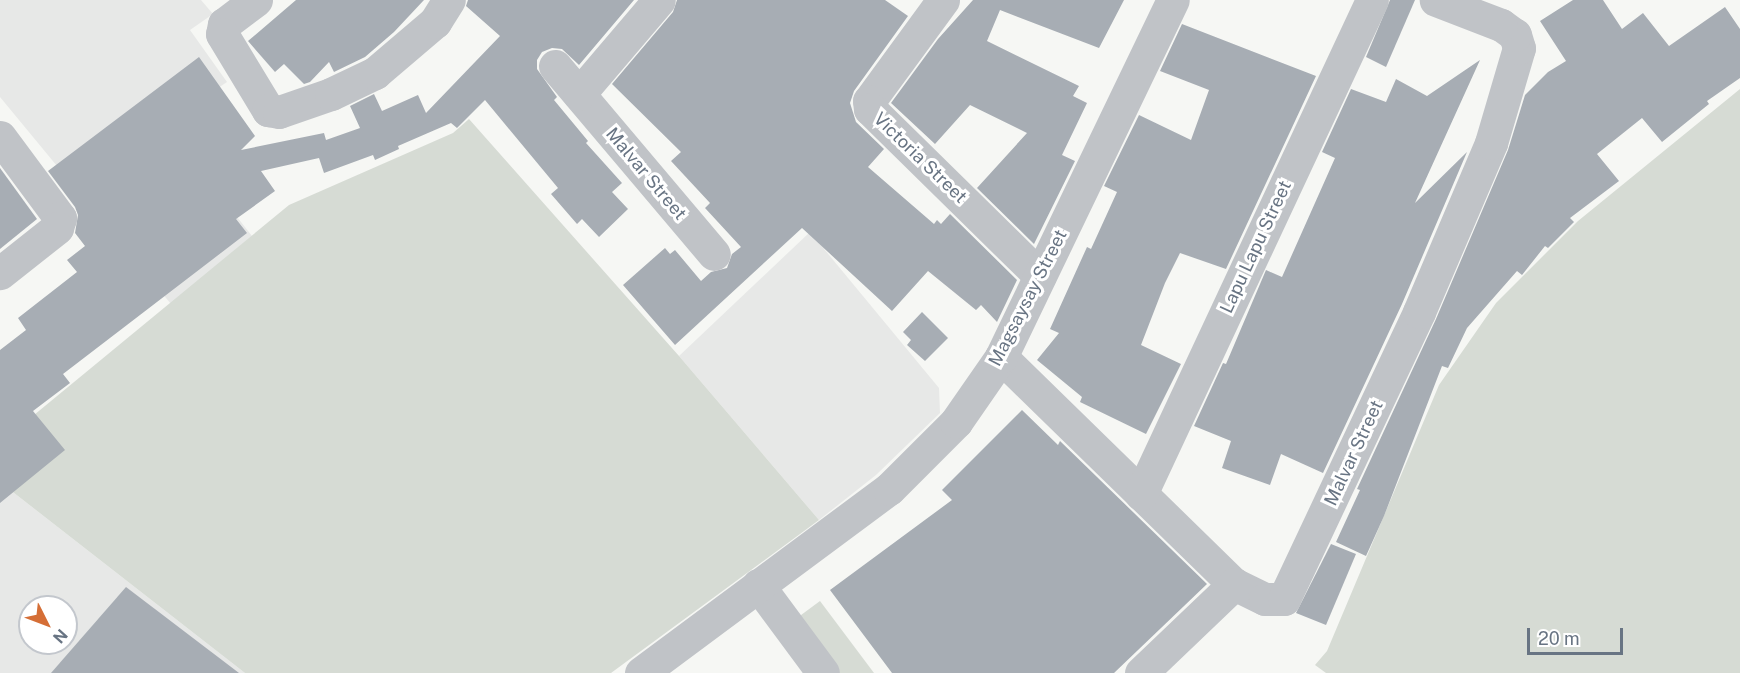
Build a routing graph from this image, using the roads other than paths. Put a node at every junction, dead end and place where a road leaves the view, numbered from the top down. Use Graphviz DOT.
graph roads {
  1 [pos="256,0"];
  2 [pos="449,0"];
  3 [pos="659,0"];
  4 [pos="943,0"];
  5 [pos="1173,0"];
  6 [pos="1372,0"];
  7 [pos="1436,0"];
  8 [pos="555,66"];
  9 [pos="579,94"];
  10 [pos="0,137"];
  11 [pos="714,254"];
  12 [pos="0,273"];
  13 [pos="1040,276"];
  14 [pos="1001,357"];
  15 [pos="1141,494"];
  16 [pos="1234,584"];
  17 [pos="758,585"];
  18 [pos="641,673"];
  19 [pos="823,673"];
  20 [pos="1141,673"];
  1 -- 2 [label="street"];
  3 -- 9 [label="street"];
  4 -- 13 [label="street, Victoria Street"];
  5 -- 13 [label="street, Magsaysay Street"];
  6 -- 15 [label="street, Lapu Lapu Street"];
  7 -- 16 [label="street, Malvar Street"];
  8 -- 9 [label="street, Malvar Street"];
  9 -- 11 [label="street, Malvar Street"];
  10 -- 12 [label="street"];
  13 -- 14 [label="street, Magsaysay Street"];
  14 -- 15 [label="street, Malvar Street"];
  14 -- 17 [label="street, Magsaysay Street"];
  15 -- 16 [label="street, Malvar Street"];
  16 -- 20 [label="street"];
  17 -- 18 [label="street, Magsaysay Street"];
  17 -- 19 [label="street"];
}
